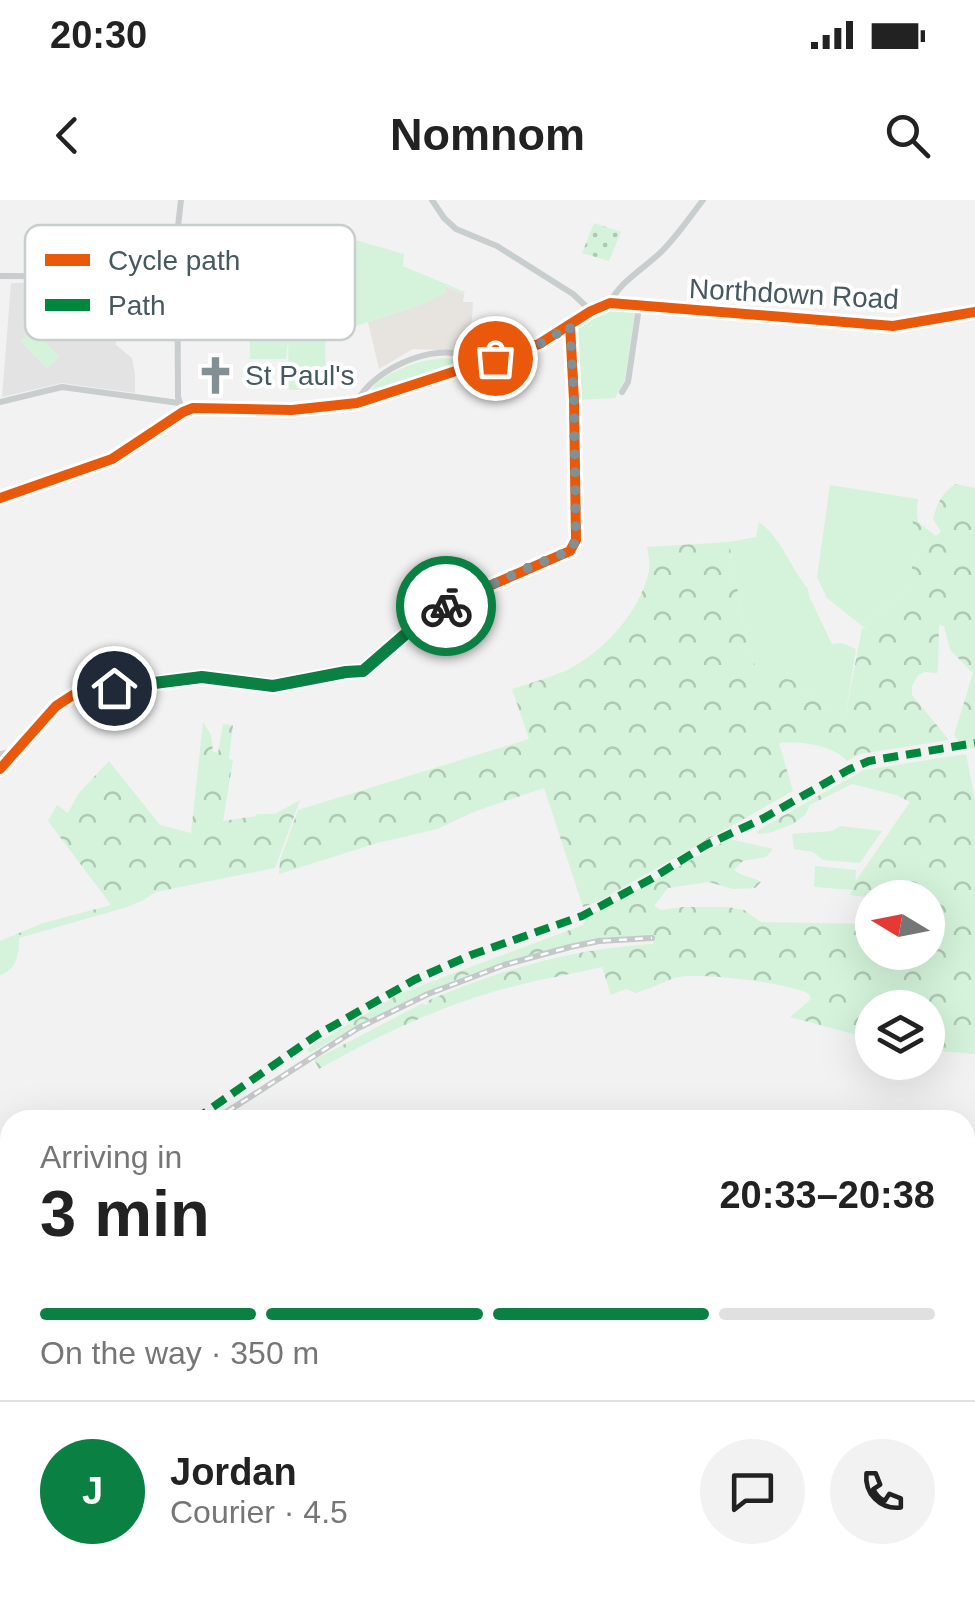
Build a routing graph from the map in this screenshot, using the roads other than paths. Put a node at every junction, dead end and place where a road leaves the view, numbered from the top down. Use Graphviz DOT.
graph roads {
  1 [pos="181,200"];
  2 [pos="432,200"];
  3 [pos="703,200"];
  4 [pos="178,225"];
  5 [pos="0,276"];
  6 [pos="25,276"];
  7 [pos="610,303"];
  8 [pos="639,307"];
  9 [pos="591,311"];
  10 [pos="975,312"];
  11 [pos="570,326"];
  12 [pos="180,340"];
  13 [pos="478,364"];
  14 [pos="622,392"];
  15 [pos="0,402"];
  16 [pos="357,403"];
  17 [pos="181,408"];
  18 [pos="0,498"];
  19 [pos="16,750"];
  20 [pos="0,754"];
  21 [pos="0,769"];
  1 -- 4 [label="street"];
  2 -- 9 [label="street"];
  3 -- 7 [label="street"];
  5 -- 6 [label="street"];
  7 -- 8 [label="street, Northdown Road"];
  7 -- 9 [label="street"];
  8 -- 10 [label="street, Northdown Road"];
  8 -- 14 [label="street"];
  9 -- 11 [label="street"];
  11 -- 13 [label="street"];
  11 -- 19 [label="street"];
  12 -- 17 [label="street"];
  13 -- 16 [label="street"];
  13 -- 16 [label="street"];
  15 -- 17 [label="street"];
  16 -- 17 [label="street"];
  17 -- 18 [label="street"];
  19 -- 20 [label="street"];
  19 -- 21 [label="street"];
}
